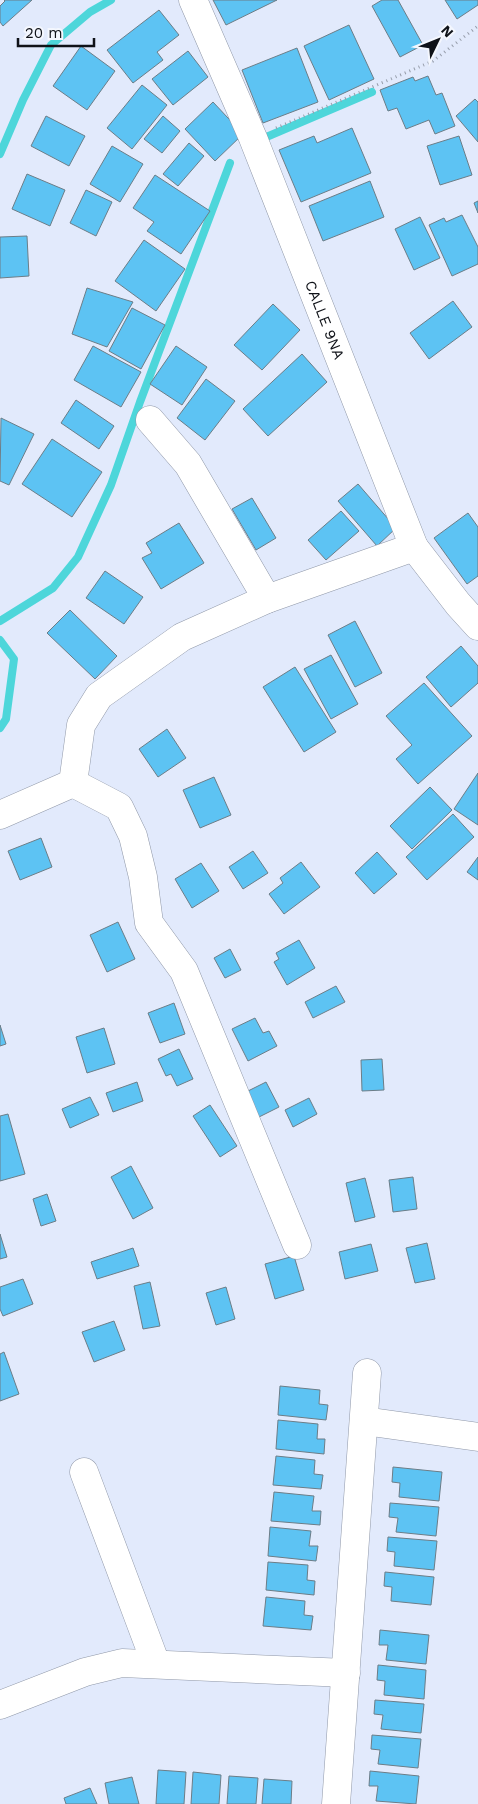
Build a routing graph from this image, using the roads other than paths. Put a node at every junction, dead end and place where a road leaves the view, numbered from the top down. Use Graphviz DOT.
graph roads {
  1 [pos="193,0"];
  2 [pos="150,420"];
  3 [pos="414,547"];
  4 [pos="267,600"];
  5 [pos="478,626"];
  6 [pos="73,782"];
  7 [pos="0,815"];
  8 [pos="297,1245"];
  9 [pos="367,1373"];
  10 [pos="364,1421"];
  11 [pos="478,1437"];
  12 [pos="84,1472"];
  13 [pos="156,1664"];
  14 [pos="346,1673"];
  15 [pos="0,1705"];
  16 [pos="336,1804"];
  1 -- 3 [label="street, CALLE 9NA"];
  2 -- 4 [label="street"];
  3 -- 4 [label="street"];
  3 -- 5 [label="street, CALLE 9NA"];
  4 -- 6 [label="street"];
  6 -- 7 [label="street"];
  6 -- 8 [label="street"];
  9 -- 10 [label="street"];
  10 -- 11 [label="street"];
  10 -- 14 [label="street"];
  12 -- 13 [label="street"];
  13 -- 14 [label="street"];
  13 -- 15 [label="street"];
  14 -- 16 [label="street"];
}
